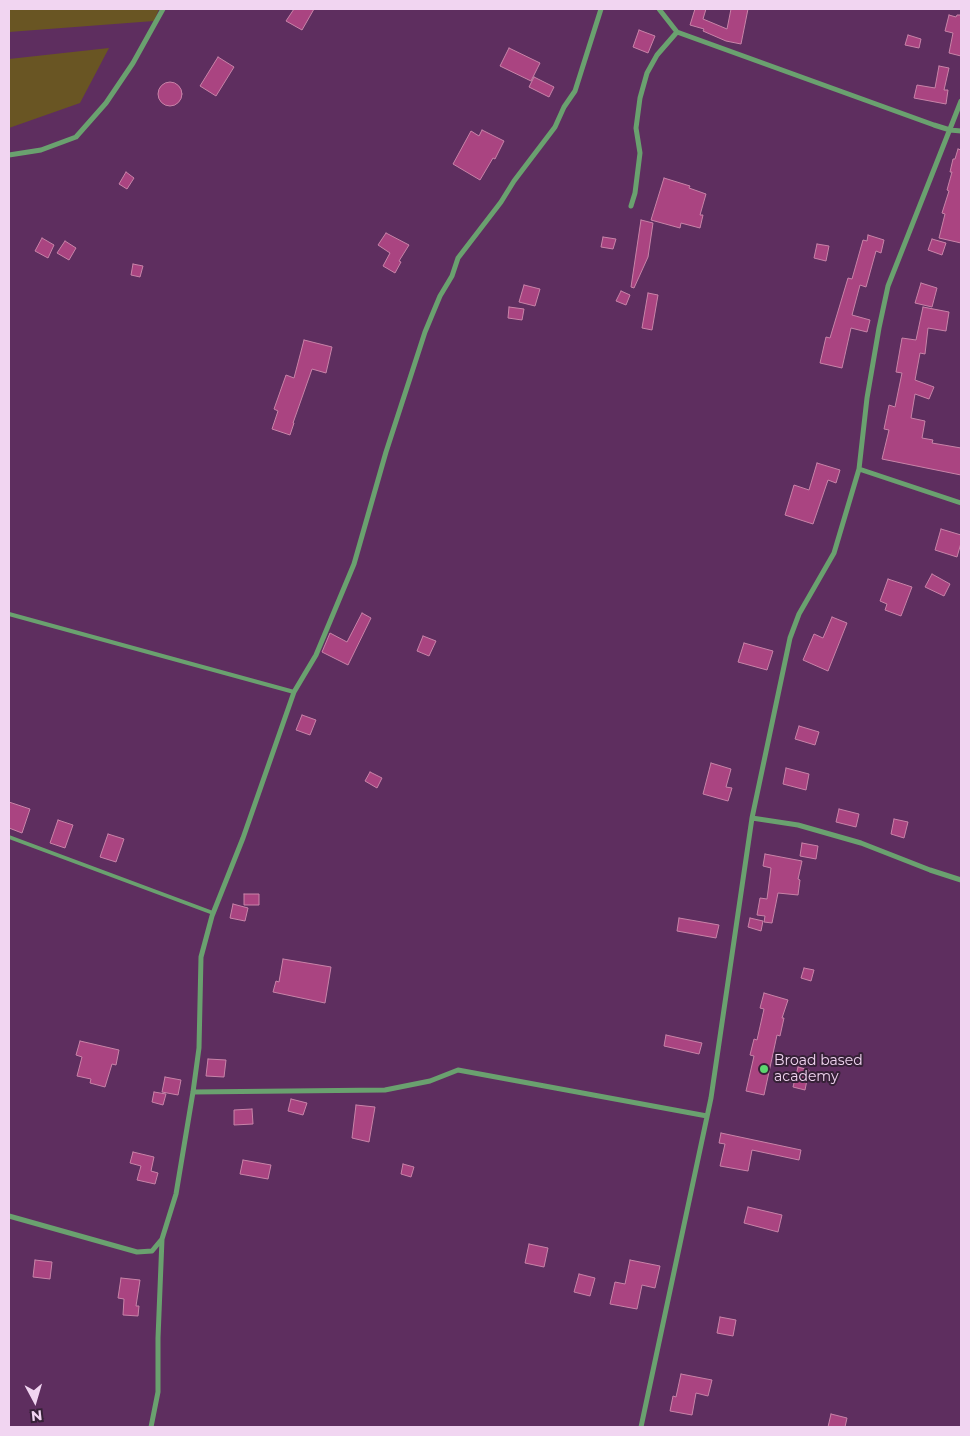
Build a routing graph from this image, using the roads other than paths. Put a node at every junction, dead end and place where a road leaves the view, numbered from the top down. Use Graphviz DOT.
graph roads {
  1 [pos="163,9"];
  2 [pos="601,9"];
  3 [pos="659,9"];
  4 [pos="677,32"];
  5 [pos="961,101"];
  6 [pos="950,130"];
  7 [pos="961,131"];
  8 [pos="9,154"];
  9 [pos="630,206"];
  10 [pos="859,468"];
  11 [pos="961,503"];
  12 [pos="9,614"];
  13 [pos="294,692"];
  14 [pos="752,818"];
  15 [pos="9,837"];
  16 [pos="961,880"];
  17 [pos="213,913"];
  18 [pos="193,1092"];
  19 [pos="707,1116"];
  20 [pos="9,1216"];
  21 [pos="162,1239"];
  22 [pos="151,1427"];
  23 [pos="641,1427"];
  1 -- 8 [label="street"];
  2 -- 13 [label="street"];
  3 -- 4 [label="street"];
  4 -- 6 [label="street"];
  4 -- 9 [label="street"];
  5 -- 6 [label="street"];
  6 -- 7 [label="street"];
  6 -- 10 [label="street"];
  10 -- 11 [label="street"];
  10 -- 14 [label="street"];
  12 -- 13 [label="lane"];
  13 -- 17 [label="street"];
  14 -- 16 [label="street"];
  14 -- 19 [label="street"];
  15 -- 17 [label="lane"];
  17 -- 18 [label="street"];
  18 -- 19 [label="street"];
  18 -- 21 [label="street"];
  19 -- 23 [label="street"];
  20 -- 21 [label="street"];
  21 -- 22 [label="street"];
}
